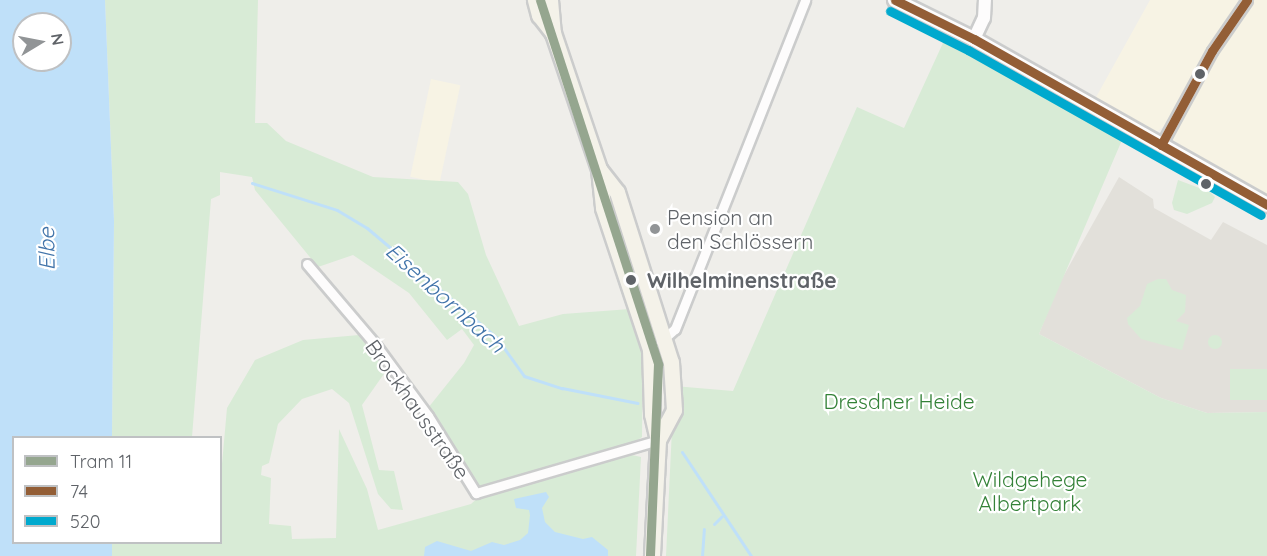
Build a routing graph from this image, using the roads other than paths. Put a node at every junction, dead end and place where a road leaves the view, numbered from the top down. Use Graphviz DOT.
graph roads {
  1 [pos="535,0"];
  2 [pos="550,0"];
  3 [pos="805,0"];
  4 [pos="895,0"];
  5 [pos="985,0"];
  6 [pos="1247,0"];
  7 [pos="553,33"];
  8 [pos="974,39"];
  9 [pos="1161,145"];
  10 [pos="599,169"];
  11 [pos="1267,205"];
  12 [pos="307,264"];
  13 [pos="666,338"];
  14 [pos="650,349"];
  15 [pos="658,440"];
  16 [pos="652,556"];
  1 -- 7 [label="main road"];
  2 -- 7 [label="main road"];
  3 -- 13 [label="street"];
  4 -- 8 [label="main road"];
  5 -- 8 [label="street"];
  6 -- 9 [label="street"];
  7 -- 10 [label="main road"];
  8 -- 9 [label="main road"];
  9 -- 11 [label="main road"];
  10 -- 13 [label="main road"];
  10 -- 14 [label="main road"];
  12 -- 15 [label="street, Brockhausstraße"];
  13 -- 14 [label="street"];
  13 -- 15 [label="main road"];
  14 -- 15 [label="main road"];
  15 -- 16 [label="main road"];
}
